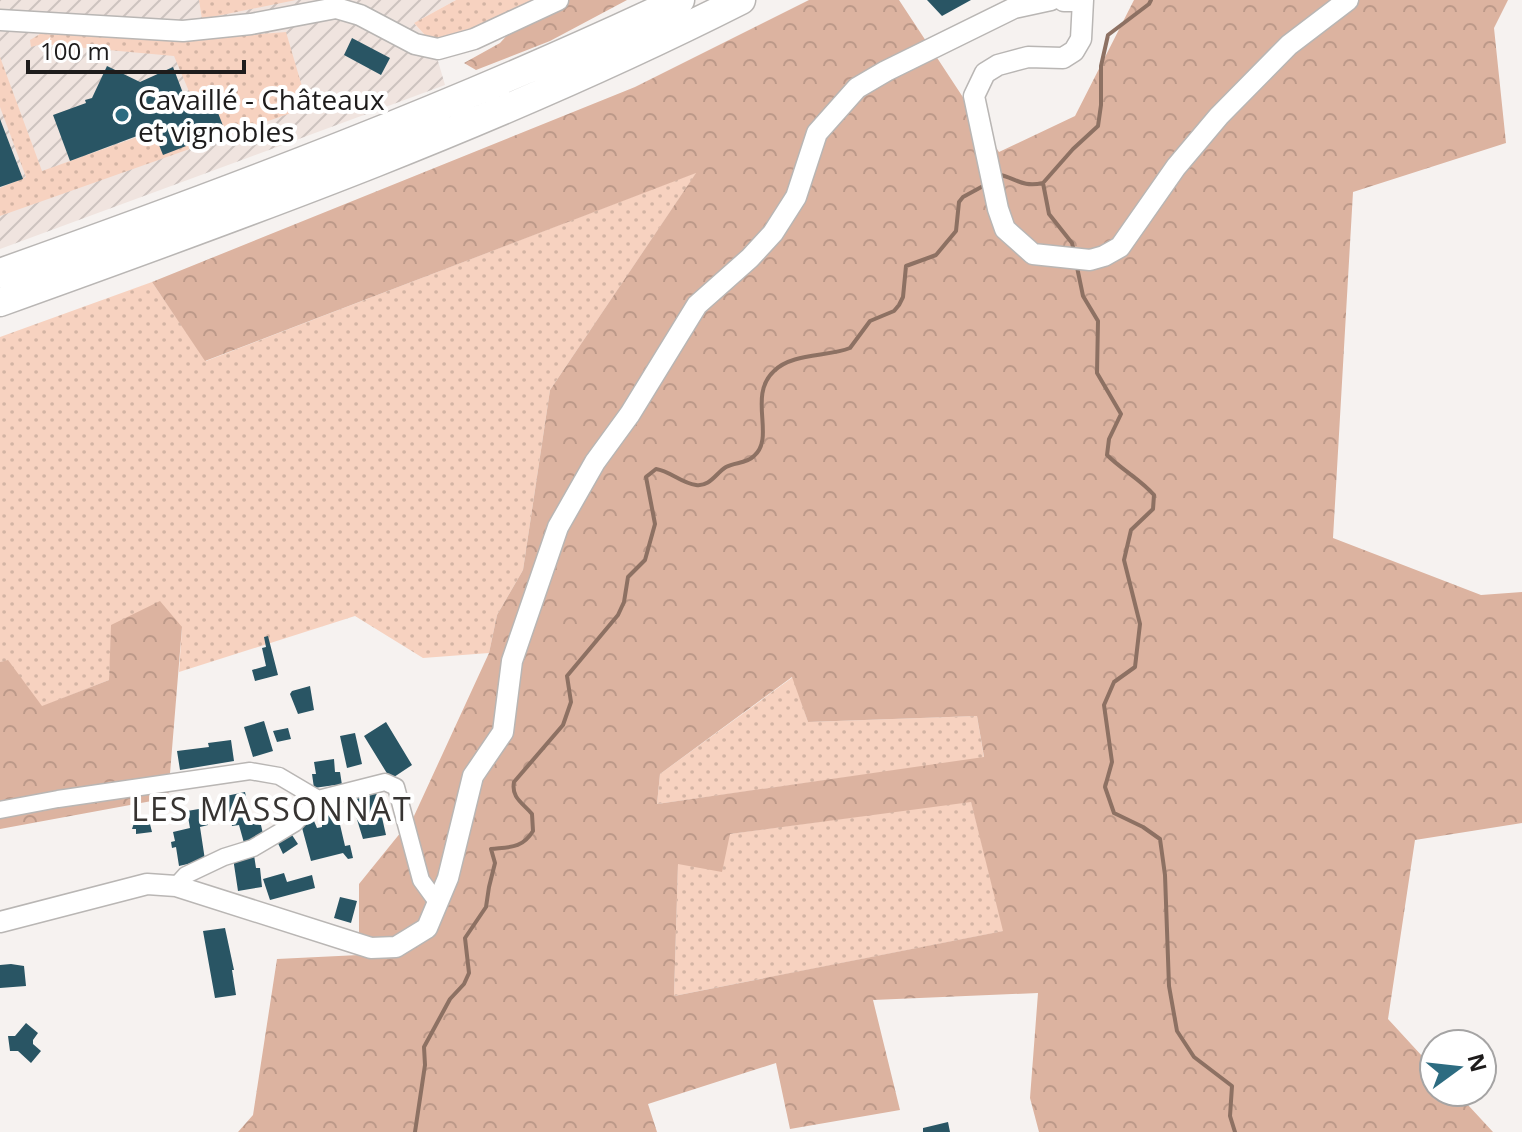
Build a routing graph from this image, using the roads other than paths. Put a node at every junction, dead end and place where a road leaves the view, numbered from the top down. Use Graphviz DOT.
graph roads {
  1 [pos="558,0"];
  2 [pos="680,0"];
  3 [pos="741,0"];
  4 [pos="1051,0"];
  5 [pos="1065,0"];
  6 [pos="1076,0"];
  7 [pos="1083,0"];
  8 [pos="1348,0"];
  9 [pos="1018,4"];
  10 [pos="0,20"];
  11 [pos="1082,25"];
  12 [pos="0,273"];
  13 [pos="0,302"];
  14 [pos="318,799"];
  15 [pos="0,810"];
  16 [pos="176,886"];
  17 [pos="437,902"];
  18 [pos="0,922"];
  1 -- 10 [label="street"];
  2 -- 12 [label="highway"];
  3 -- 13 [label="highway"];
  4 -- 9 [label="street"];
  5 -- 6 [label="main road"];
  5 -- 11 [label="street"];
  7 -- 11 [label="street"];
  8 -- 11 [label="street"];
  9 -- 17 [label="street"];
  14 -- 15 [label="street"];
  14 -- 16 [label="street"];
  14 -- 17 [label="street"];
  16 -- 17 [label="street"];
  16 -- 18 [label="street"];
}
